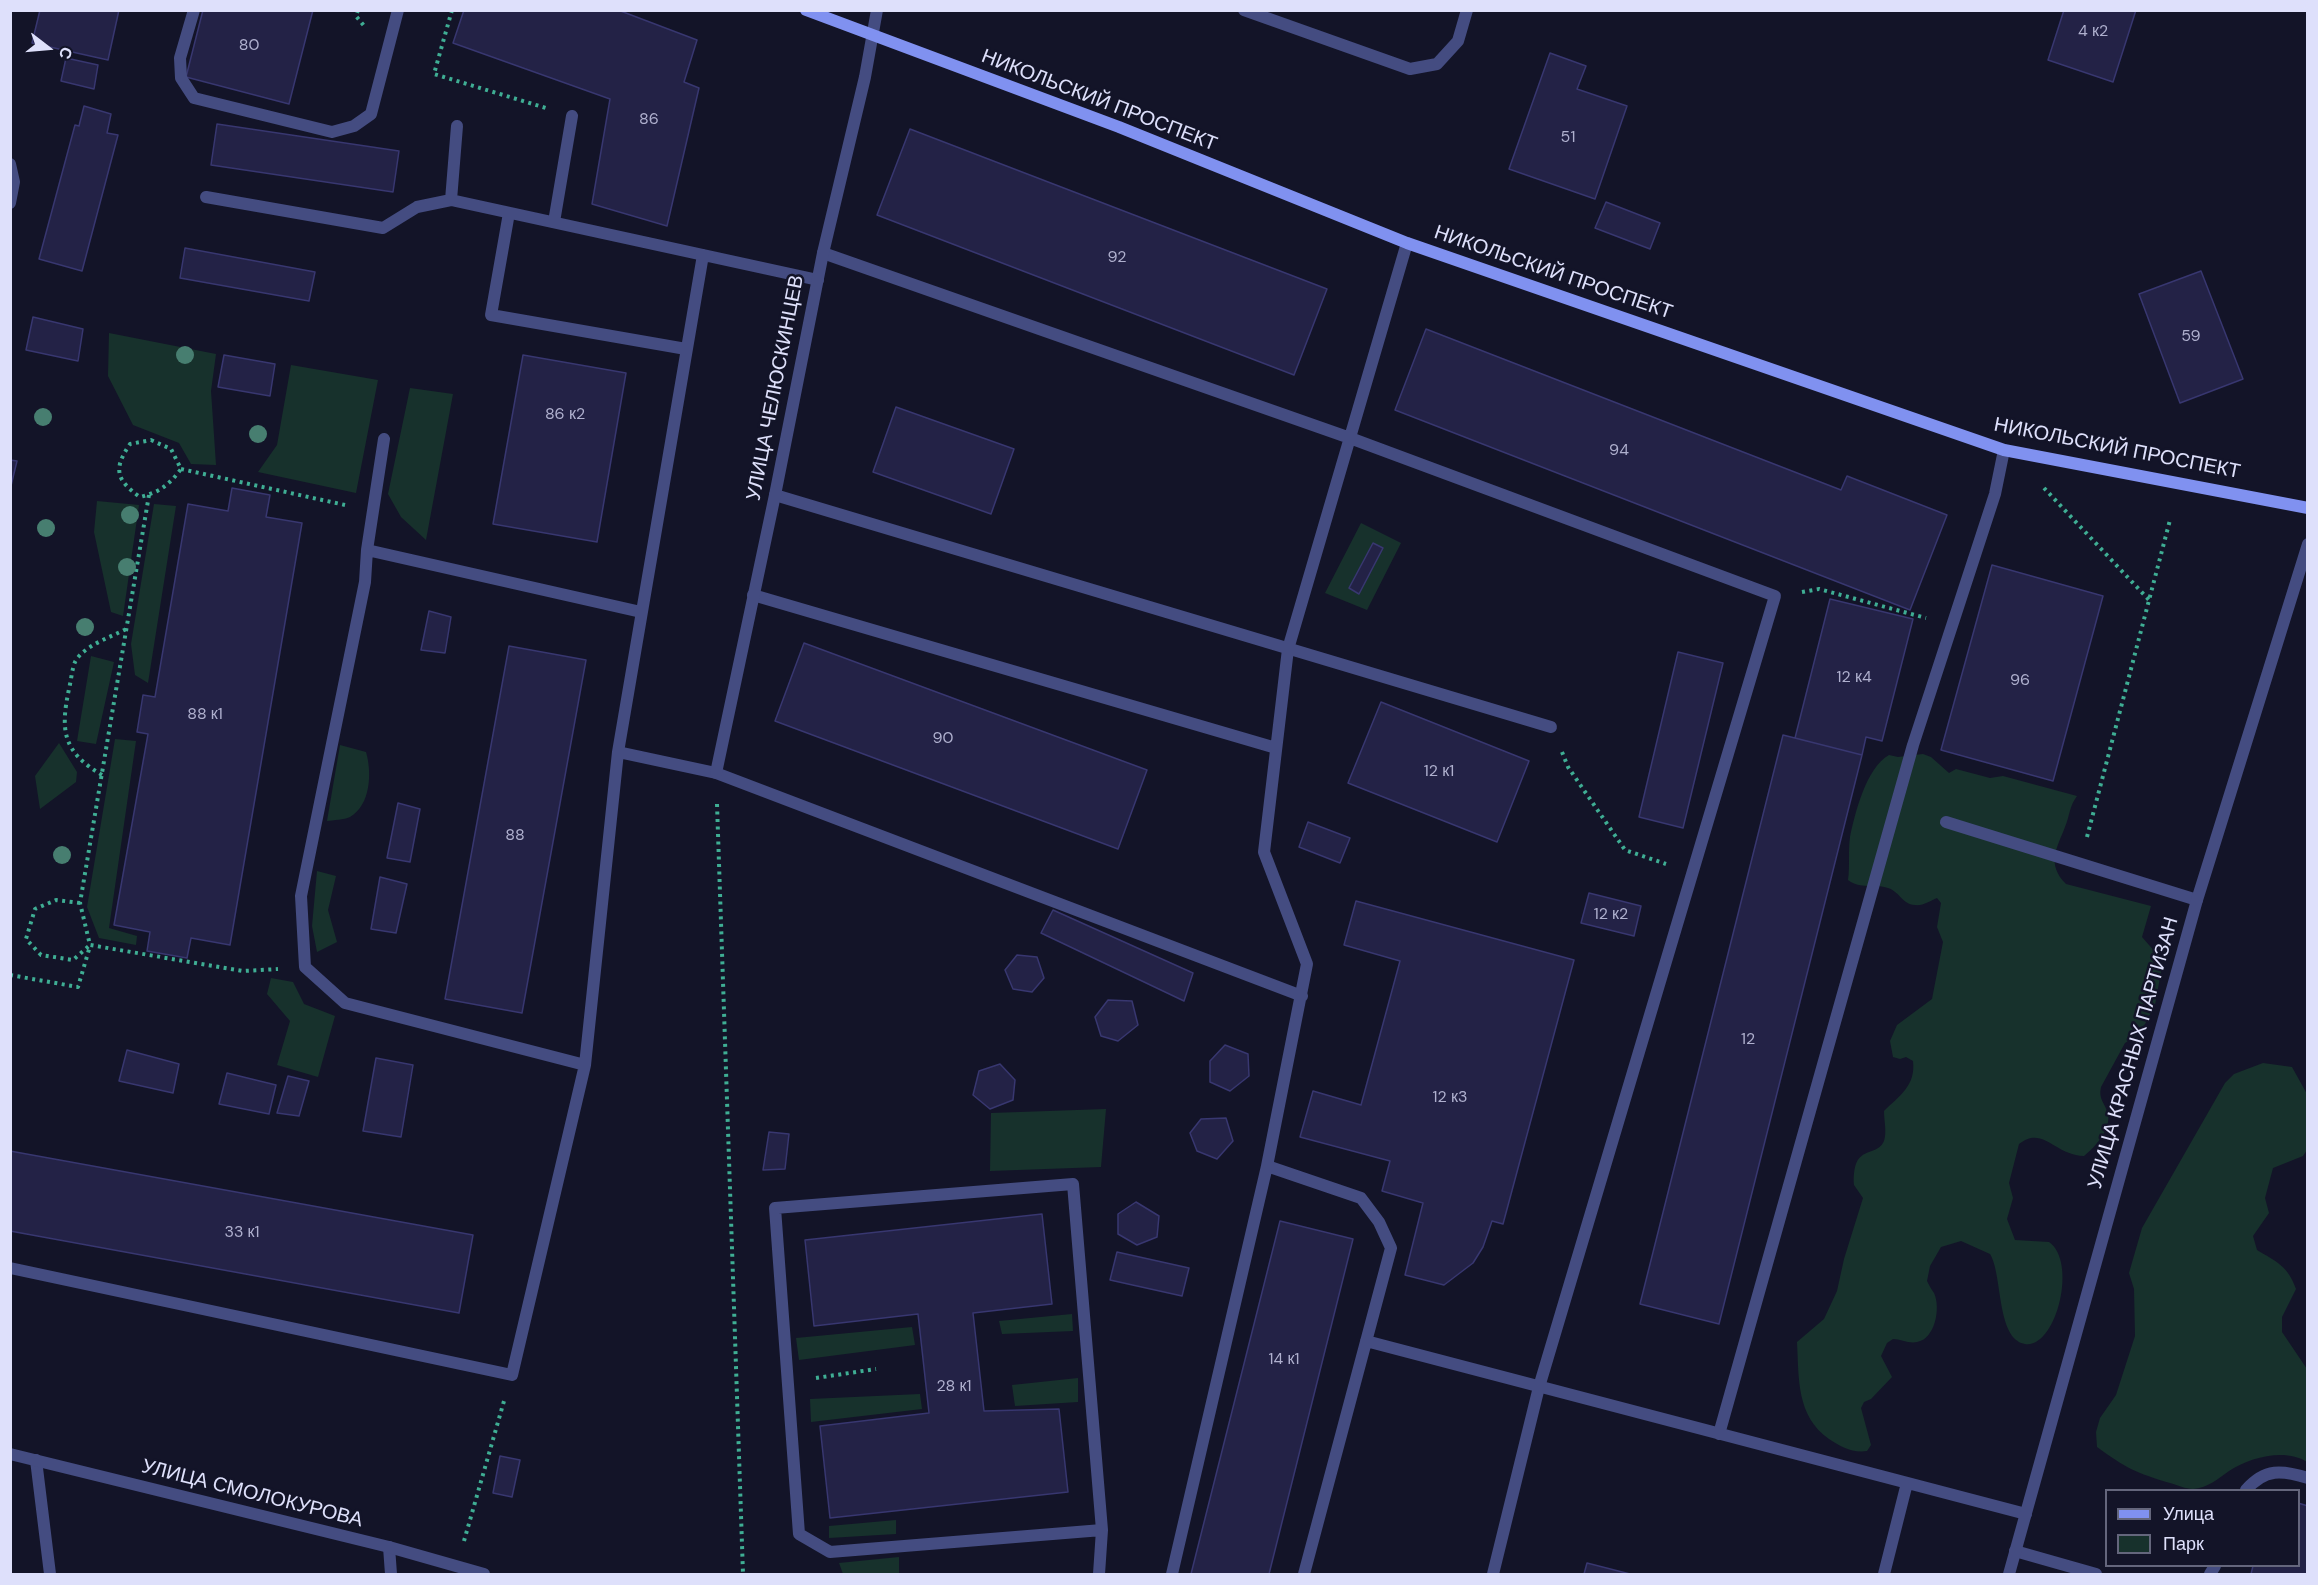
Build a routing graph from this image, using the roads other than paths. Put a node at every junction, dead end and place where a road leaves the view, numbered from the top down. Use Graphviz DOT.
graph roads {
  1 [pos="194,10"];
  2 [pos="398,10"];
  3 [pos="806,10"];
  4 [pos="877,10"];
  5 [pos="1245,10"];
  6 [pos="1467,10"];
  7 [pos="872,34"];
  8 [pos="572,117"];
  9 [pos="457,126"];
  10 [pos="10,164"];
  11 [pos="206,197"];
  12 [pos="451,200"];
  13 [pos="10,203"];
  14 [pos="509,213"];
  15 [pos="554,222"];
  16 [pos="1407,243"];
  17 [pos="823,253"];
  18 [pos="703,255"];
  19 [pos="818,280"];
  20 [pos="686,349"];
  21 [pos="384,438"];
  22 [pos="1350,438"];
  23 [pos="2004,450"];
  24 [pos="776,495"];
  25 [pos="2307,508"];
  26 [pos="2307,544"];
  27 [pos="367,550"];
  28 [pos="753,595"];
  29 [pos="641,612"];
  30 [pos="1288,649"];
  31 [pos="1551,727"];
  32 [pos="1276,748"];
  33 [pos="618,752"];
  34 [pos="716,773"];
  35 [pos="1946,822"];
  36 [pos="2197,900"];
  37 [pos="1302,996"];
  38 [pos="585,1065"];
  39 [pos="1267,1166"];
  40 [pos="10,1268"];
  41 [pos="1366,1341"];
  42 [pos="1539,1387"];
  43 [pos="1719,1434"];
  44 [pos="10,1454"];
  45 [pos="36,1460"];
  46 [pos="2307,1478"];
  47 [pos="1907,1483"];
  48 [pos="2248,1489"];
  49 [pos="2026,1514"];
  50 [pos="1102,1530"];
  51 [pos="389,1547"];
  52 [pos="2015,1551"];
  53 [pos="50,1575"];
  54 [pos="391,1575"];
  55 [pos="484,1575"];
  56 [pos="1099,1575"];
  57 [pos="1172,1575"];
  58 [pos="1304,1575"];
  59 [pos="1493,1575"];
  60 [pos="1884,1575"];
  61 [pos="2009,1575"];
  62 [pos="2096,1575"];
  1 -- 2 [label="street"];
  3 -- 7 [label="main road, НИКОЛЬСКИЙ ПРОСПЕКТ"];
  4 -- 7 [label="street, УЛИЦА ЧЕЛЮСКИНЦЕВ"];
  5 -- 6 [label="street"];
  7 -- 16 [label="main road, НИКОЛЬСКИЙ ПРОСПЕКТ"];
  7 -- 17 [label="street, УЛИЦА ЧЕЛЮСКИНЦЕВ"];
  8 -- 15 [label="street"];
  9 -- 12 [label="street"];
  10 -- 13 [label="street"];
  11 -- 12 [label="street"];
  12 -- 14 [label="street"];
  14 -- 15 [label="street"];
  14 -- 20 [label="street"];
  15 -- 18 [label="street"];
  16 -- 22 [label="street"];
  16 -- 23 [label="main road, НИКОЛЬСКИЙ ПРОСПЕКТ"];
  17 -- 19 [label="street, УЛИЦА ЧЕЛЮСКИНЦЕВ"];
  17 -- 22 [label="street"];
  18 -- 19 [label="street"];
  18 -- 20 [label="street"];
  19 -- 24 [label="street, УЛИЦА ЧЕЛЮСКИНЦЕВ"];
  20 -- 29 [label="street"];
  21 -- 27 [label="street"];
  22 -- 30 [label="street"];
  22 -- 42 [label="street"];
  23 -- 25 [label="main road, НИКОЛЬСКИЙ ПРОСПЕКТ"];
  23 -- 43 [label="street"];
  24 -- 28 [label="street, УЛИЦА ЧЕЛЮСКИНЦЕВ"];
  24 -- 30 [label="street"];
  26 -- 36 [label="street, УЛИЦА КРАСНЫХ ПАРТИЗАН"];
  27 -- 29 [label="street"];
  27 -- 38 [label="street"];
  28 -- 32 [label="street"];
  28 -- 34 [label="street, УЛИЦА ЧЕЛЮСКИНЦЕВ"];
  29 -- 33 [label="street"];
  30 -- 31 [label="street"];
  30 -- 32 [label="street"];
  32 -- 37 [label="street"];
  33 -- 34 [label="street"];
  33 -- 38 [label="street"];
  34 -- 37 [label="street"];
  35 -- 36 [label="street"];
  36 -- 49 [label="street, УЛИЦА КРАСНЫХ ПАРТИЗАН"];
  37 -- 39 [label="street"];
  38 -- 40 [label="street"];
  39 -- 41 [label="street"];
  39 -- 57 [label="street"];
  41 -- 42 [label="street"];
  41 -- 58 [label="street"];
  42 -- 43 [label="street"];
  42 -- 59 [label="street"];
  43 -- 47 [label="street"];
  44 -- 45 [label="street, УЛИЦА СМОЛОКУРОВА"];
  45 -- 51 [label="street, УЛИЦА СМОЛОКУРОВА"];
  45 -- 53 [label="street"];
  46 -- 48 [label="street"];
  47 -- 49 [label="street"];
  47 -- 60 [label="street"];
  49 -- 52 [label="street, УЛИЦА КРАСНЫХ ПАРТИЗАН"];
  50 -- 50 [label="street"];
  50 -- 56 [label="street"];
  51 -- 54 [label="street"];
  51 -- 55 [label="street, УЛИЦА СМОЛОКУРОВА"];
  52 -- 61 [label="street, УЛИЦА КРАСНЫХ ПАРТИЗАН"];
  52 -- 62 [label="street"];
}
